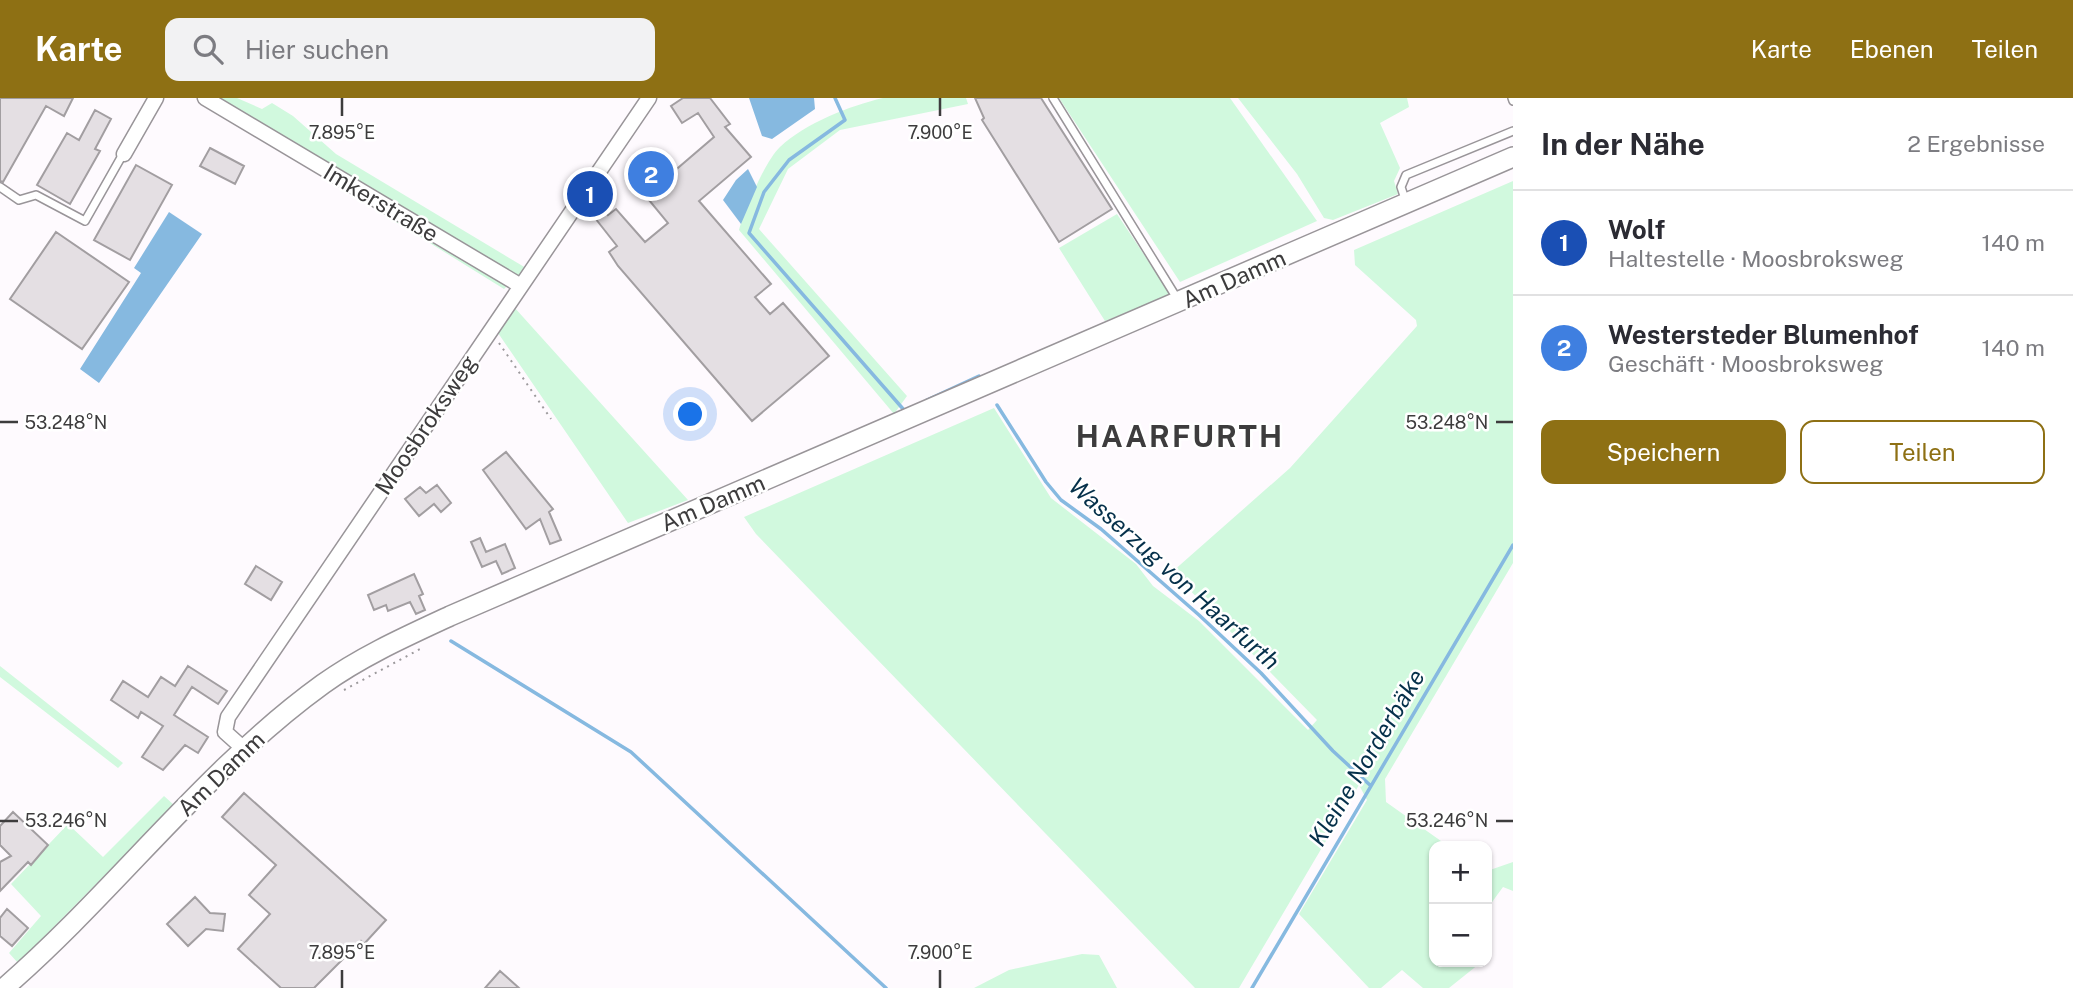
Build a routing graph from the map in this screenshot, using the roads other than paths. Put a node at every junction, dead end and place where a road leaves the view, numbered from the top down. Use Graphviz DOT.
graph roads {
  1 [pos="156,98"];
  2 [pos="205,98"];
  3 [pos="649,98"];
  4 [pos="1053,98"];
  5 [pos="1513,131"];
  6 [pos="124,154"];
  7 [pos="1513,157"];
  8 [pos="0,187"];
  9 [pos="1406,202"];
  10 [pos="521,286"];
  11 [pos="1180,303"];
  12 [pos="244,749"];
  13 [pos="4,988"];
  1 -- 6 [label="street"];
  2 -- 10 [label="street, Imkerstraße"];
  3 -- 10 [label="street, Moosbroksweg"];
  4 -- 11 [label="lane"];
  5 -- 9 [label="lane"];
  6 -- 8 [label="lane"];
  7 -- 9 [label="main road, Am Damm"];
  9 -- 11 [label="main road, Am Damm"];
  10 -- 12 [label="street, Moosbroksweg"];
  11 -- 12 [label="main road, Am Damm"];
  12 -- 13 [label="main road, Am Damm"];
}
